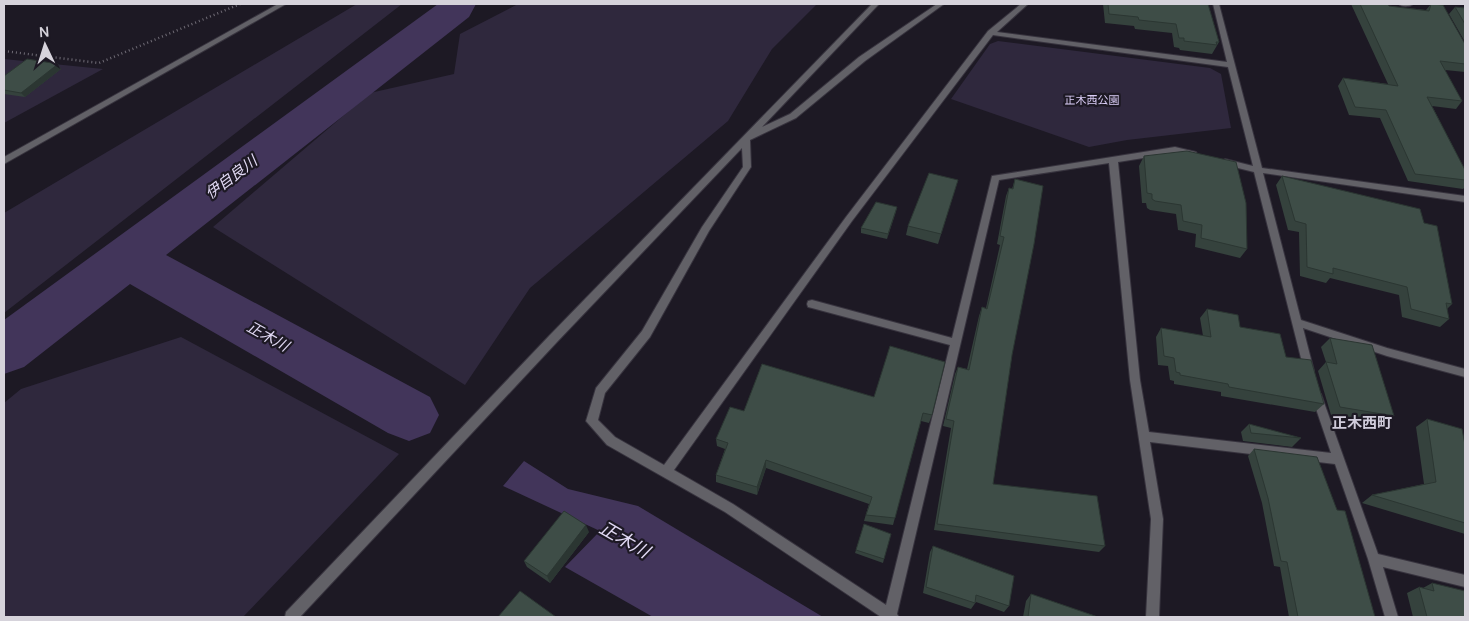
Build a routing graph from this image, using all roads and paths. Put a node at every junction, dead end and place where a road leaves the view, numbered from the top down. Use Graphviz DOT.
graph roads {
  1 [pos="240,4"];
  2 [pos="283,4"];
  3 [pos="876,4"];
  4 [pos="941,4"];
  5 [pos="1025,4"];
  6 [pos="1216,4"];
  7 [pos="1402,4"];
  8 [pos="1410,4"];
  9 [pos="991,33"];
  10 [pos="4,50"];
  11 [pos="1232,65"];
  12 [pos="746,138"];
  13 [pos="1203,157"];
  14 [pos="1113,159"];
  15 [pos="1212,159"];
  16 [pos="4,161"];
  17 [pos="1259,170"];
  18 [pos="1465,199"];
  19 [pos="812,304"];
  20 [pos="1296,322"];
  21 [pos="956,343"];
  22 [pos="1465,373"];
  23 [pos="1144,436"];
  24 [pos="1338,459"];
  25 [pos="665,473"];
  26 [pos="1374,559"];
  27 [pos="1465,581"];
  28 [pos="291,617"];
  29 [pos="891,617"];
  30 [pos="1152,617"];
  31 [pos="1391,617"];
  1 -- 10 [label="path"];
  2 -- 16 [label="street"];
  3 -- 12 [label="street"];
  4 -- 12 [label="street"];
  5 -- 9 [label="street"];
  6 -- 11 [label="street"];
  7 -- 8 [label="street"];
  9 -- 11 [label="street"];
  9 -- 25 [label="street"];
  11 -- 17 [label="street"];
  12 -- 25 [label="street"];
  12 -- 28 [label="street"];
  13 -- 14 [label="street"];
  14 -- 21 [label="street"];
  14 -- 23 [label="street"];
  15 -- 17 [label="street"];
  17 -- 18 [label="street"];
  17 -- 20 [label="street"];
  19 -- 21 [label="street"];
  20 -- 22 [label="street"];
  20 -- 24 [label="street"];
  21 -- 29 [label="street"];
  23 -- 24 [label="street"];
  23 -- 30 [label="street"];
  24 -- 26 [label="street"];
  25 -- 29 [label="street"];
  26 -- 27 [label="street"];
  26 -- 31 [label="street"];
}
